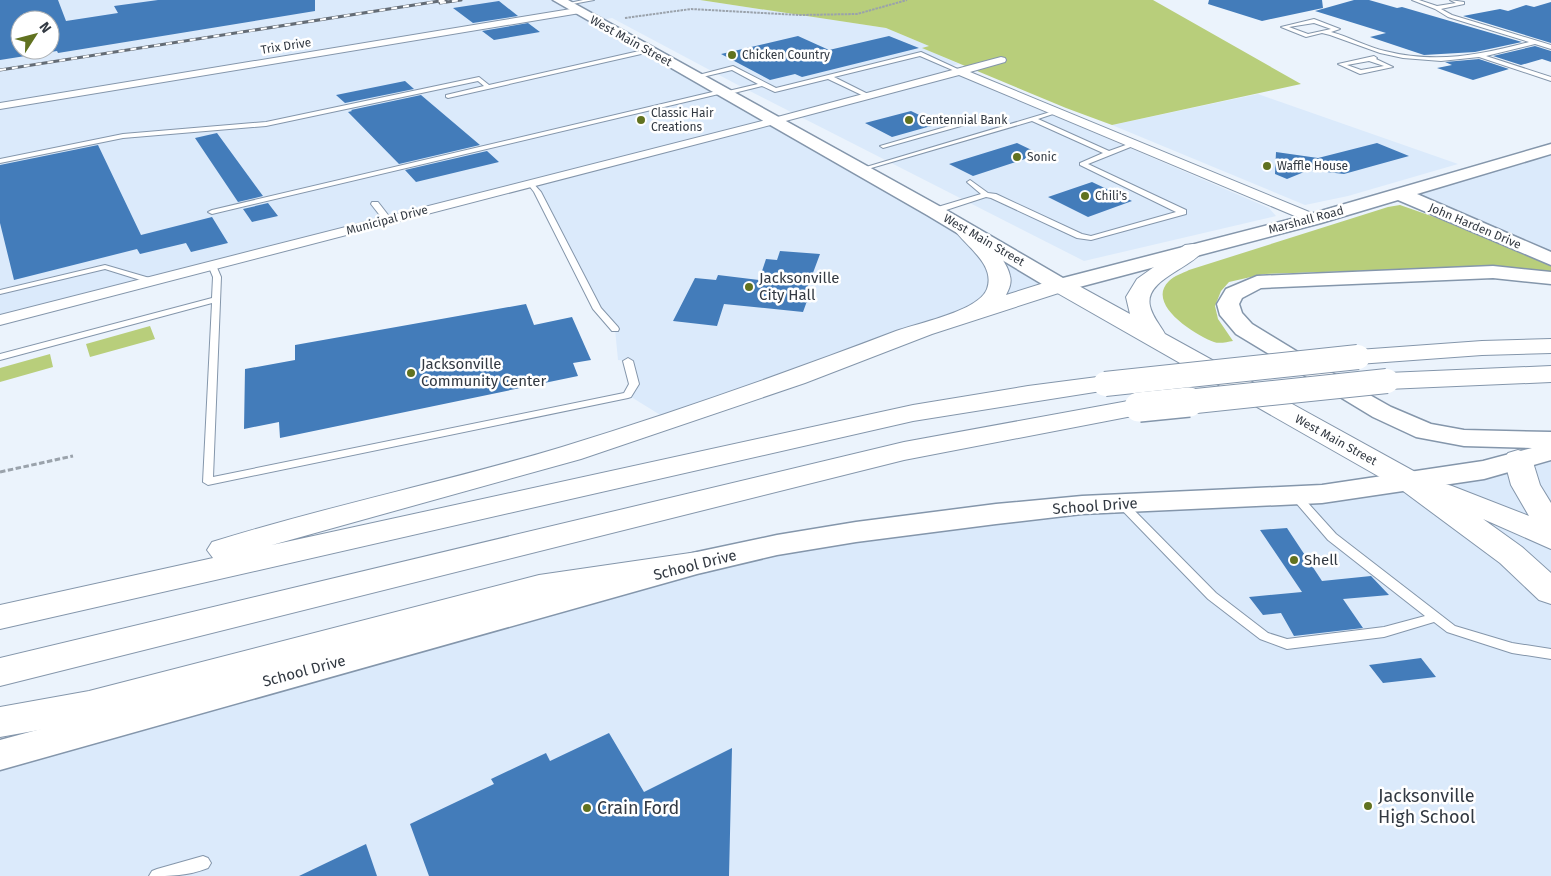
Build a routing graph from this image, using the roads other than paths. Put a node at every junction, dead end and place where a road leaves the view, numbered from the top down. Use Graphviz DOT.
graph roads {
  1 [pos="102,0"];
  2 [pos="592,0"];
  3 [pos="1414,0"];
  4 [pos="1452,0"];
  5 [pos="92,1"];
  6 [pos="567,5"];
  7 [pos="1437,8"];
  8 [pos="1324,32"];
  9 [pos="1535,42"];
  10 [pos="1551,47"];
  11 [pos="648,51"];
  12 [pos="1392,54"];
  13 [pos="1480,56"];
  14 [pos="1370,59"];
  15 [pos="1001,60"];
  16 [pos="959,71"];
  17 [pos="694,76"];
  18 [pos="829,77"];
  19 [pos="1551,79"];
  20 [pos="763,84"];
  21 [pos="488,87"];
  22 [pos="724,93"];
  23 [pos="448,96"];
  24 [pos="868,96"];
  25 [pos="0,106"];
  26 [pos="1059,111"];
  27 [pos="1032,119"];
  28 [pos="774,121"];
  29 [pos="966,122"];
  30 [pos="1136,143"];
  31 [pos="883,146"];
  32 [pos="1551,149"];
  33 [pos="1108,153"];
  34 [pos="0,161"];
  35 [pos="858,170"];
  36 [pos="1452,179"];
  37 [pos="970,182"];
  38 [pos="530,183"];
  39 [pos="1400,194"];
  40 [pos="986,195"];
  41 [pos="375,204"];
  42 [pos="934,211"];
  43 [pos="212,212"];
  44 [pos="1314,218"];
  45 [pos="388,220"];
  46 [pos="1468,223"];
  47 [pos="964,229"];
  48 [pos="1193,250"];
  49 [pos="1551,259"];
  50 [pos="212,266"];
  51 [pos="1551,278"];
  52 [pos="150,282"];
  53 [pos="1060,285"];
  54 [pos="0,292"];
  55 [pos="216,299"];
  56 [pos="980,310"];
  57 [pos="0,320"];
  58 [pos="615,329"];
  59 [pos="1156,340"];
  60 [pos="1551,346"];
  61 [pos="0,358"];
  62 [pos="628,361"];
  63 [pos="1551,374"];
  64 [pos="1551,440"];
  65 [pos="1551,451"];
  66 [pos="1518,459"];
  67 [pos="1409,480"];
  68 [pos="1295,496"];
  69 [pos="1122,504"];
  70 [pos="1551,521"];
  71 [pos="1551,538"];
  72 [pos="697,563"];
  73 [pos="1551,592"];
  74 [pos="58,602"];
  75 [pos="0,617"];
  76 [pos="1436,617"];
  77 [pos="1551,654"];
  78 [pos="0,672"];
  79 [pos="0,722"];
  80 [pos="0,755"];
  81 [pos="203,863"];
  82 [pos="157,876"];
  1 -- 5 [label="lane"];
  2 -- 6 [label="lane"];
  3 -- 7 [label="lane"];
  4 -- 7 [label="lane"];
  6 -- 11 [label="main road, West Main Street"];
  6 -- 25 [label="street, Trix Drive"];
  7 -- 9 [label="lane"];
  8 -- 8 [label="lane"];
  8 -- 12 [label="lane"];
  9 -- 10 [label="lane"];
  9 -- 13 [label="lane"];
  11 -- 17 [label="main road, West Main Street"];
  11 -- 21 [label="lane"];
  12 -- 13 [label="lane"];
  12 -- 14 [label="lane"];
  13 -- 19 [label="lane"];
  14 -- 14 [label="lane"];
  15 -- 16 [label="street"];
  16 -- 18 [label="lane"];
  16 -- 24 [label="street"];
  16 -- 26 [label="street"];
  17 -- 20 [label="lane"];
  17 -- 22 [label="main road, West Main Street"];
  18 -- 20 [label="lane"];
  18 -- 24 [label="lane"];
  20 -- 22 [label="lane"];
  21 -- 23 [label="lane"];
  21 -- 34 [label="lane"];
  22 -- 28 [label="main road, West Main Street"];
  22 -- 43 [label="lane"];
  24 -- 28 [label="street"];
  26 -- 27 [label="lane"];
  26 -- 30 [label="street"];
  27 -- 33 [label="lane"];
  27 -- 35 [label="lane"];
  28 -- 35 [label="main road, West Main Street"];
  28 -- 38 [label="street, Municipal Drive"];
  29 -- 31 [label="lane"];
  30 -- 33 [label="lane"];
  30 -- 44 [label="street"];
  32 -- 36 [label="main road, Marshall Road"];
  33 -- 40 [label="lane"];
  35 -- 42 [label="main road, West Main Street"];
  36 -- 39 [label="main road, Marshall Road"];
  36 -- 46 [label="main road"];
  37 -- 40 [label="lane"];
  38 -- 45 [label="street, Municipal Drive"];
  38 -- 58 [label="lane"];
  39 -- 44 [label="main road, Marshall Road"];
  39 -- 46 [label="main road, John Harden Drive"];
  40 -- 42 [label="lane"];
  41 -- 45 [label="lane"];
  42 -- 47 [label="main road, West Main Street"];
  44 -- 48 [label="main road, Marshall Road"];
  45 -- 50 [label="street, Municipal Drive"];
  46 -- 49 [label="main road, John Harden Drive"];
  47 -- 53 [label="main road, West Main Street"];
  47 -- 56 [label="main road"];
  48 -- 53 [label="main road, Marshall Road"];
  48 -- 59 [label="main road"];
  50 -- 52 [label="street, Municipal Drive"];
  50 -- 55 [label="lane"];
  51 -- 64 [label="main road"];
  52 -- 54 [label="lane"];
  52 -- 57 [label="street, Municipal Drive"];
  53 -- 56 [label="main road"];
  53 -- 59 [label="main road, West Main Street"];
  55 -- 61 [label="lane"];
  55 -- 62 [label="lane"];
  56 -- 74 [label="main road"];
  59 -- 67 [label="main road, West Main Street"];
  60 -- 74 [label="main road, bridge"];
  63 -- 78 [label="main road, bridge"];
  65 -- 66 [label="main road, School Drive"];
  66 -- 67 [label="main road, School Drive"];
  66 -- 70 [label="main road"];
  67 -- 68 [label="main road, School Drive"];
  67 -- 71 [label="main road"];
  67 -- 73 [label="main road"];
  68 -- 69 [label="main road, School Drive"];
  68 -- 76 [label="lane"];
  69 -- 72 [label="main road, School Drive"];
  69 -- 76 [label="lane"];
  72 -- 79 [label="main road"];
  72 -- 80 [label="main road, School Drive"];
  74 -- 75 [label="main road"];
  76 -- 77 [label="lane"];
  81 -- 82 [label="lane"];
}
